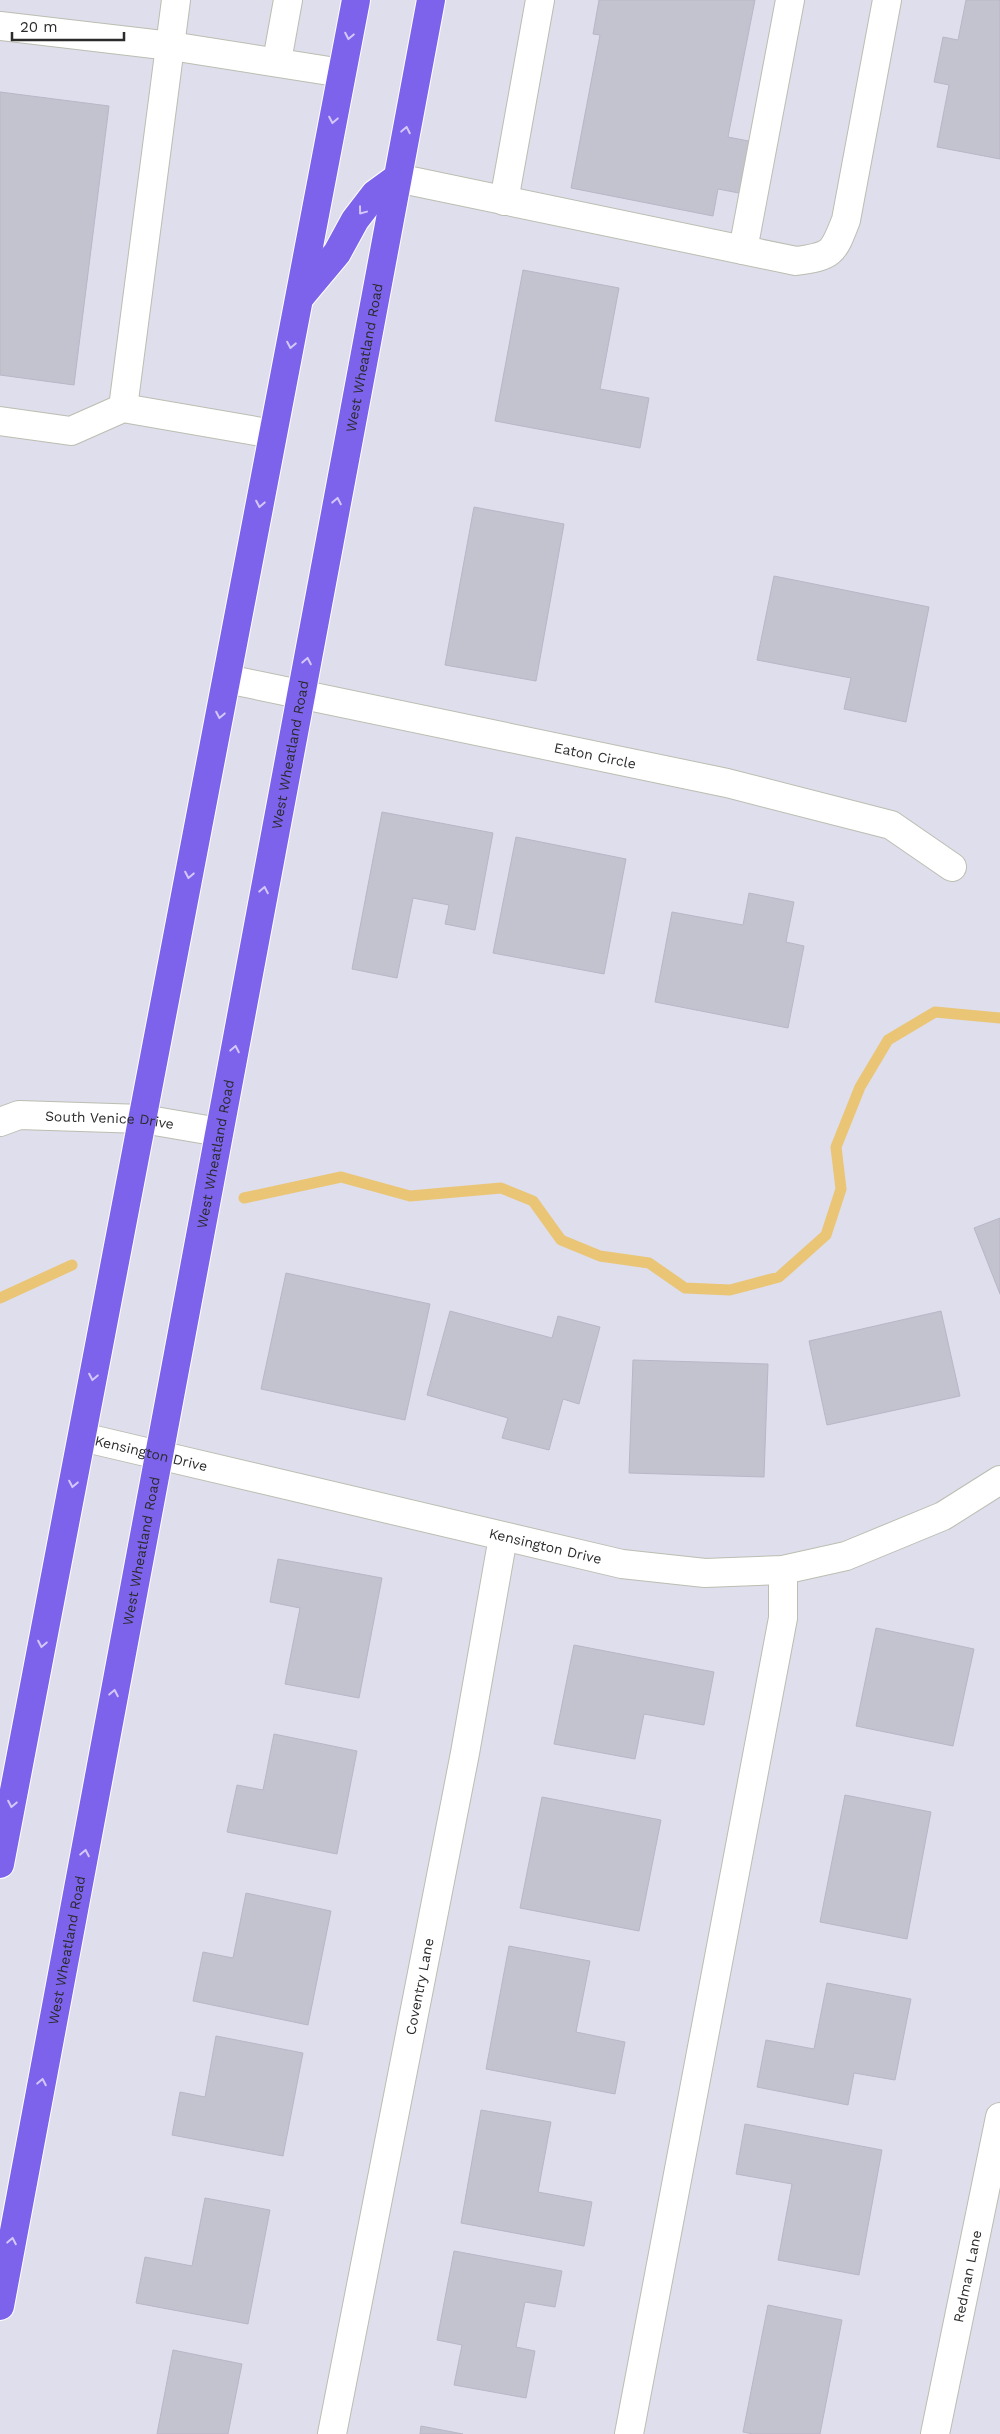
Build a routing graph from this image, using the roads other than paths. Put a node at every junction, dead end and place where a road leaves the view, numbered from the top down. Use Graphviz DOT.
graph roads {
  1 [pos="176,0"];
  2 [pos="288,0"];
  3 [pos="356,0"];
  4 [pos="431,0"];
  5 [pos="540,0"];
  6 [pos="790,0"];
  7 [pos="887,0"];
  8 [pos="0,26"];
  9 [pos="171,46"];
  10 [pos="277,61"];
  11 [pos="342,72"];
  12 [pos="397,178"];
  13 [pos="504,201"];
  14 [pos="743,250"];
  15 [pos="300,297"];
  16 [pos="123,408"];
  17 [pos="0,421"];
  18 [pos="273,434"];
  19 [pos="227,679"];
  20 [pos="301,693"];
  21 [pos="952,867"];
  22 [pos="143,1119"];
  23 [pos="0,1122"];
  24 [pos="219,1132"];
  25 [pos="82,1436"];
  26 [pos="159,1456"];
  27 [pos="1000,1480"];
  28 [pos="503,1537"];
  29 [pos="783,1570"];
  30 [pos="0,1864"];
  31 [pos="1000,2117"];
  32 [pos="0,2306"];
  33 [pos="332,2434"];
  34 [pos="629,2434"];
  35 [pos="935,2434"];
  1 -- 9 [label="street"];
  2 -- 10 [label="street"];
  3 -- 11 [label="main road, one-way"];
  12 -- 4 [label="main road, West Wheatland Road, one-way"];
  5 -- 13 [label="street"];
  6 -- 14 [label="street"];
  7 -- 14 [label="street"];
  8 -- 9 [label="street"];
  9 -- 10 [label="street"];
  9 -- 16 [label="street"];
  10 -- 11 [label="street"];
  11 -- 15 [label="main road, one-way"];
  12 -- 13 [label="street"];
  12 -- 15 [label="main road, one-way"];
  20 -- 12 [label="main road, West Wheatland Road, one-way"];
  13 -- 14 [label="street"];
  15 -- 18 [label="main road, one-way"];
  16 -- 17 [label="street"];
  16 -- 18 [label="street"];
  18 -- 19 [label="main road, one-way"];
  19 -- 20 [label="street, Eaton Circle"];
  19 -- 22 [label="main road, one-way"];
  20 -- 21 [label="street, Eaton Circle"];
  24 -- 20 [label="main road, West Wheatland Road, one-way"];
  22 -- 23 [label="street, South Venice Drive"];
  22 -- 24 [label="street, South Venice Drive"];
  22 -- 25 [label="main road, one-way"];
  24 -- 26 [label="main road, West Wheatland Road"];
  25 -- 26 [label="street, Kensington Drive"];
  25 -- 30 [label="main road, one-way"];
  26 -- 28 [label="street, Kensington Drive"];
  32 -- 26 [label="main road, West Wheatland Road, one-way"];
  27 -- 29 [label="street, Kensington Drive"];
  28 -- 29 [label="street, Kensington Drive"];
  28 -- 33 [label="street, Coventry Lane"];
  29 -- 34 [label="street"];
  31 -- 35 [label="street, Redman Lane"];
}
